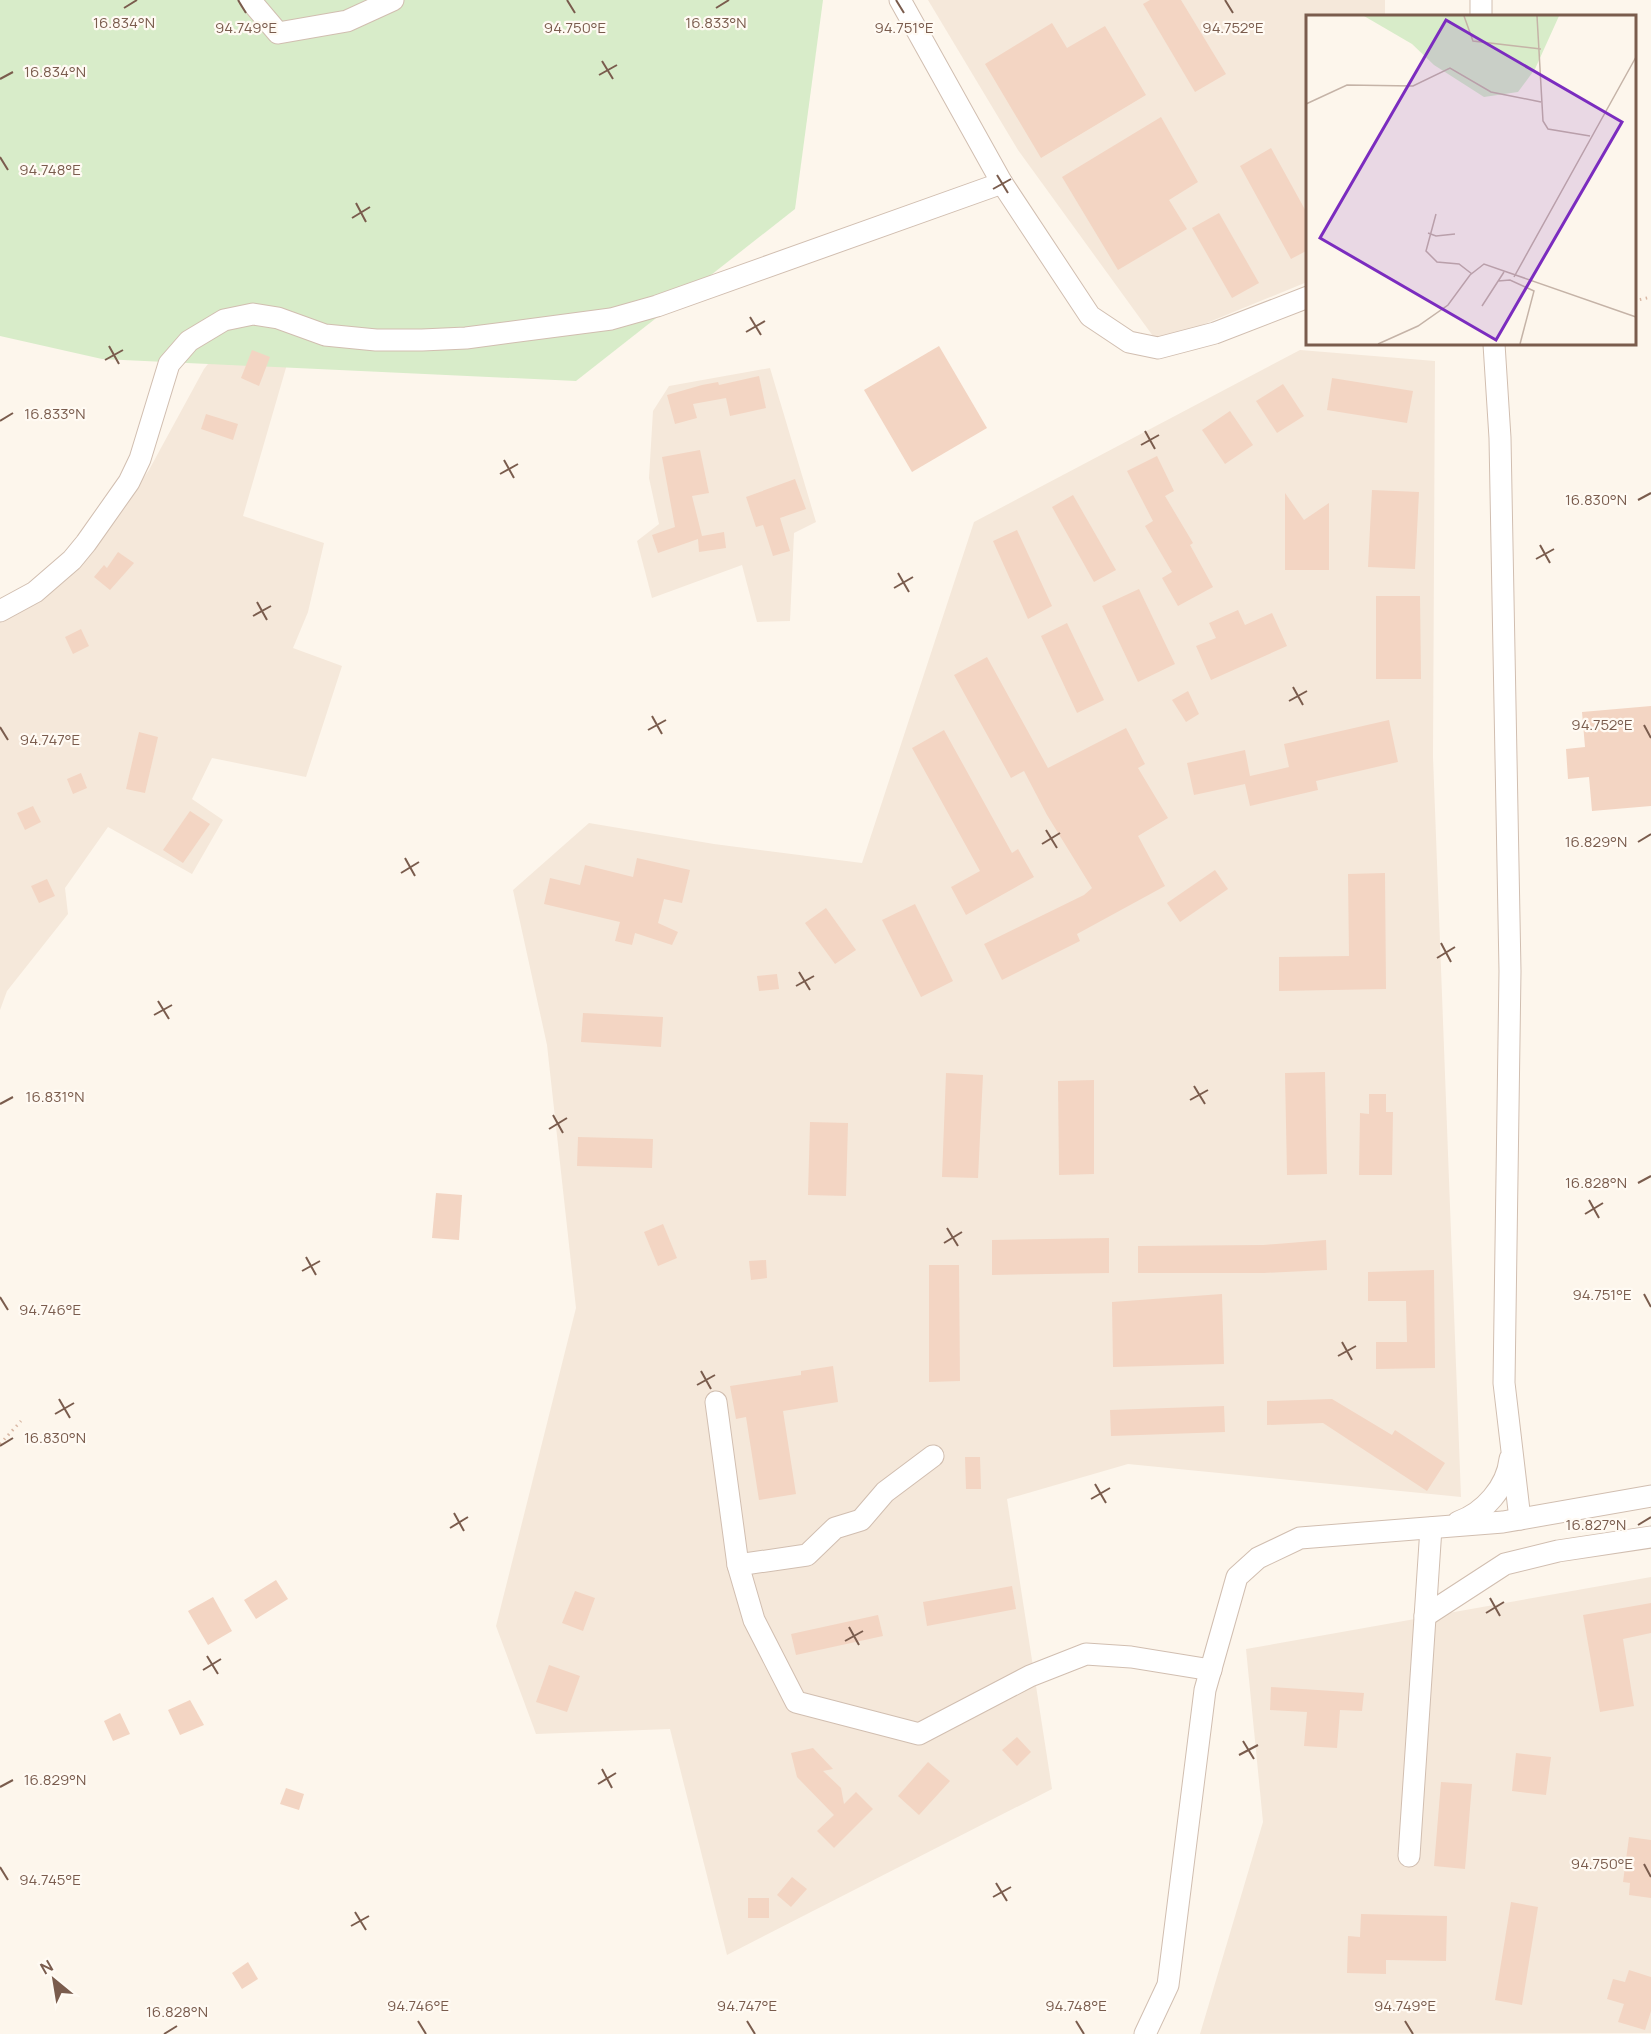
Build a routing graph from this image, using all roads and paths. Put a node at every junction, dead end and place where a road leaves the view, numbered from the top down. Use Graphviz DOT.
graph roads {
  1 [pos="250,0"];
  2 [pos="393,0"];
  3 [pos="900,0"];
  4 [pos="1480,0"];
  5 [pos="1481,15"];
  6 [pos="1002,183"];
  7 [pos="1651,297"];
  8 [pos="1306,298"];
  9 [pos="1636,300"];
  10 [pos="1494,345"];
  11 [pos="0,611"];
  12 [pos="716,1402"];
  13 [pos="21,1421"];
  14 [pos="1511,1441"];
  15 [pos="0,1444"];
  16 [pos="933,1456"];
  17 [pos="1651,1496"];
  18 [pos="1520,1519"];
  19 [pos="1439,1527"];
  20 [pos="1651,1537"];
  21 [pos="738,1565"];
  22 [pos="1425,1616"];
  23 [pos="1211,1670"];
  24 [pos="1409,1856"];
  25 [pos="1145,2034"];
  1 -- 2 [label="street"];
  3 -- 6 [label="street"];
  4 -- 5 [label="street"];
  6 -- 8 [label="street"];
  6 -- 11 [label="street"];
  7 -- 9 [label="path"];
  10 -- 14 [label="street"];
  12 -- 21 [label="street"];
  13 -- 15 [label="path"];
  14 -- 18 [label="street"];
  14 -- 19 [label="street"];
  16 -- 21 [label="street"];
  17 -- 18 [label="street"];
  18 -- 19 [label="street"];
  19 -- 22 [label="street"];
  19 -- 23 [label="street"];
  20 -- 22 [label="street"];
  21 -- 23 [label="street"];
  22 -- 24 [label="street"];
  23 -- 25 [label="street"];
}
